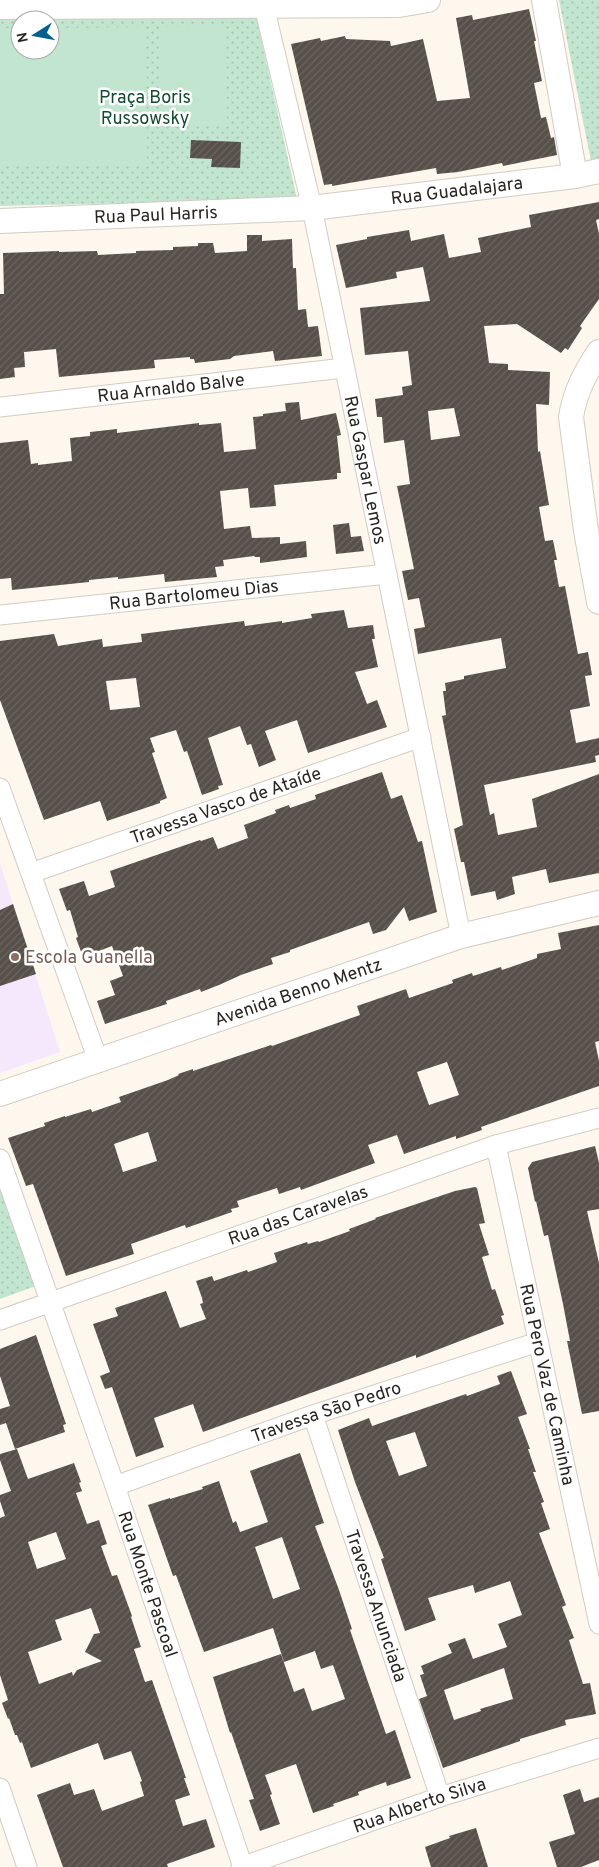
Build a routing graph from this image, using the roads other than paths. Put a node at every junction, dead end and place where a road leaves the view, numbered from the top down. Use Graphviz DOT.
graph roads {
  1 [pos="428,0"];
  2 [pos="544,0"];
  3 [pos="264,6"];
  4 [pos="0,7"];
  5 [pos="599,171"];
  6 [pos="575,176"];
  7 [pos="312,208"];
  8 [pos="0,222"];
  9 [pos="599,352"];
  10 [pos="344,368"];
  11 [pos="589,382"];
  12 [pos="0,407"];
  13 [pos="387,574"];
  14 [pos="598,590"];
  15 [pos="0,615"];
  16 [pos="421,738"];
  17 [pos="0,788"];
  18 [pos="31,873"];
  19 [pos="599,903"];
  20 [pos="461,936"];
  21 [pos="98,1060"];
  22 [pos="0,1094"];
  23 [pos="599,1118"];
  24 [pos="496,1145"];
  25 [pos="0,1159"];
  26 [pos="52,1303"];
  27 [pos="0,1320"];
  28 [pos="538,1342"];
  29 [pos="313,1415"];
  30 [pos="115,1486"];
  31 [pos="599,1624"];
  32 [pos="599,1748"];
  33 [pos="0,1788"];
  34 [pos="440,1797"];
  35 [pos="27,1867"];
  36 [pos="242,1867"];
  1 -- 3 [label="street"];
  2 -- 6 [label="street"];
  3 -- 4 [label="street"];
  3 -- 7 [label="street, Rua Gaspar Lemos"];
  5 -- 6 [label="street, Rua Guadalajara"];
  6 -- 7 [label="street, Rua Guadalajara"];
  7 -- 8 [label="street, Rua Paul Harris"];
  7 -- 10 [label="street, Rua Gaspar Lemos"];
  9 -- 11 [label="street"];
  10 -- 12 [label="street, Rua Arnaldo Balve"];
  10 -- 13 [label="street, Rua Gaspar Lemos"];
  11 -- 14 [label="street"];
  13 -- 15 [label="street, Rua Bartolomeu Dias"];
  13 -- 16 [label="street, Rua Gaspar Lemos"];
  16 -- 18 [label="street, Travessa Vasco de Ataíde"];
  16 -- 20 [label="street, Rua Gaspar Lemos"];
  17 -- 18 [label="street"];
  18 -- 21 [label="street"];
  19 -- 20 [label="street, Avenida Benno Mentz"];
  20 -- 21 [label="street, Avenida Benno Mentz"];
  21 -- 22 [label="street, Avenida Benno Mentz"];
  23 -- 24 [label="street, Rua das Caravelas"];
  24 -- 26 [label="street, Rua das Caravelas"];
  24 -- 28 [label="street, Rua Pero Vaz de Caminha"];
  25 -- 26 [label="street, Rua Monte Pascoal"];
  26 -- 27 [label="street, Rua das Caravelas"];
  26 -- 30 [label="street, Rua Monte Pascoal"];
  28 -- 29 [label="street, Travessa São Pedro"];
  28 -- 31 [label="street, Rua Pero Vaz de Caminha"];
  29 -- 30 [label="street, Travessa São Pedro"];
  29 -- 34 [label="street, Travessa Anunciada"];
  30 -- 36 [label="street, Rua Monte Pascoal"];
  32 -- 34 [label="street, Rua Alberto Silva"];
  33 -- 35 [label="street"];
  34 -- 36 [label="street, Rua Alberto Silva"];
}
